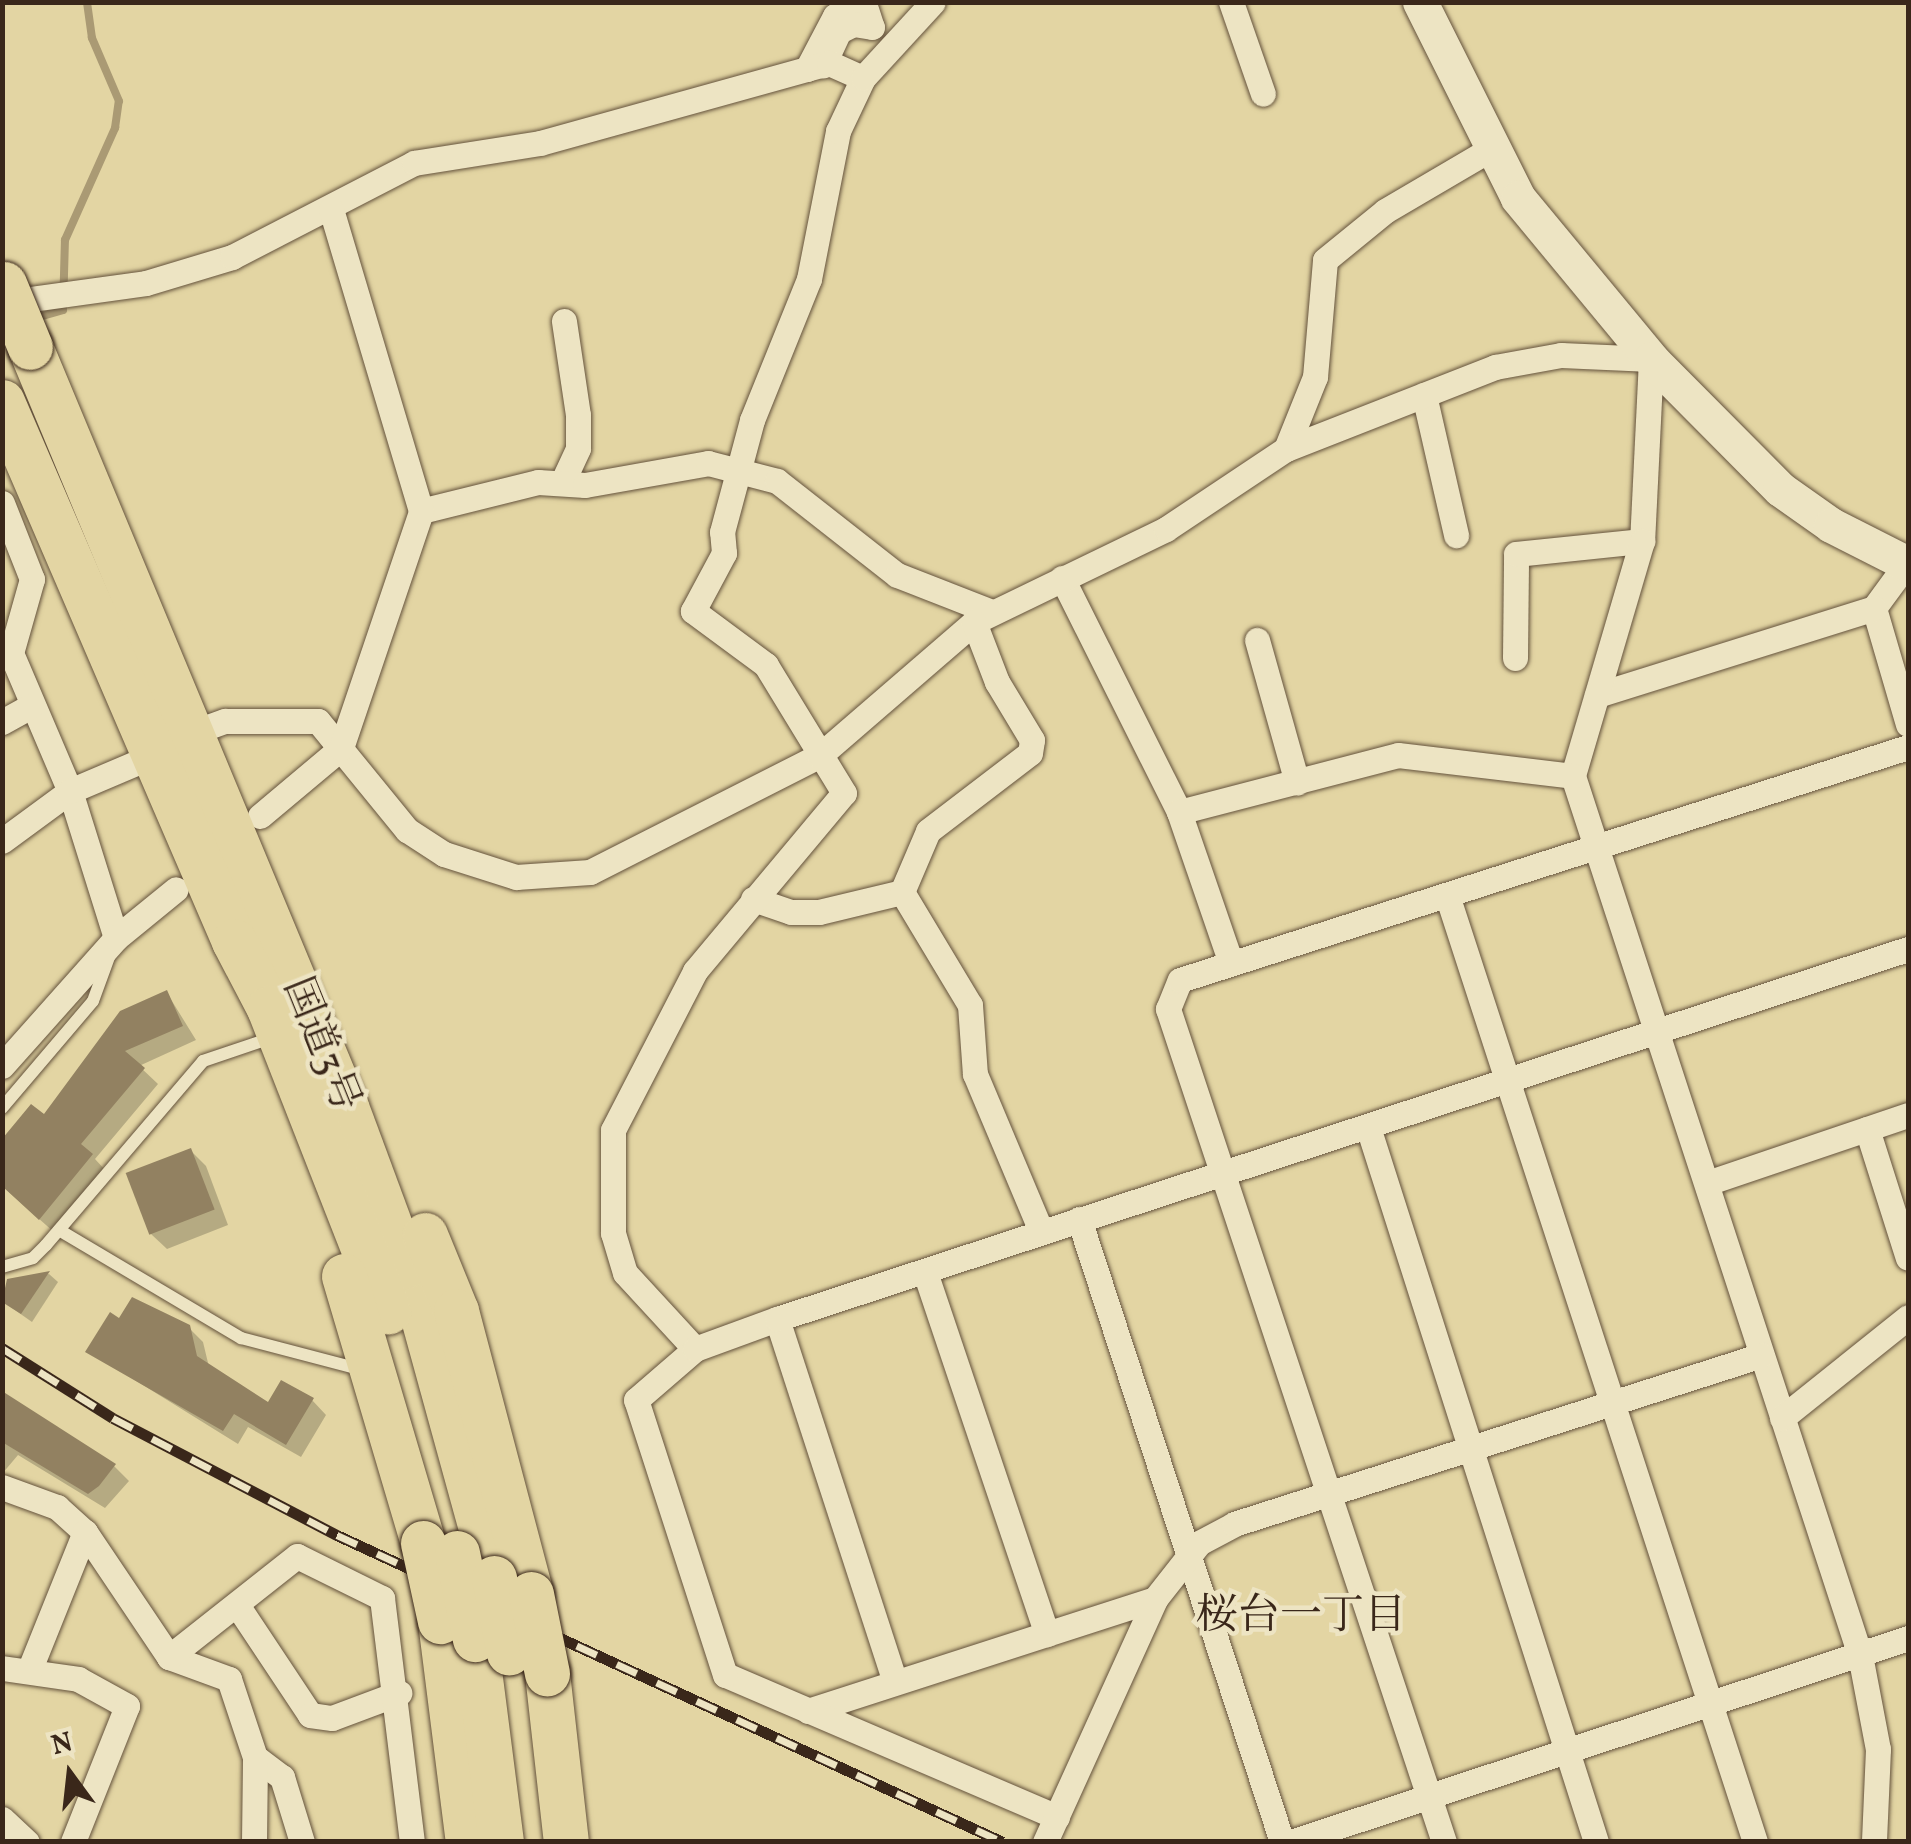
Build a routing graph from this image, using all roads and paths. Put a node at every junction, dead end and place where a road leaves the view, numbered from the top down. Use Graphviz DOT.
graph roads {
  1 [pos="934,2"];
  2 [pos="1231,2"];
  3 [pos="1420,2"];
  4 [pos="863,78"];
  5 [pos="1263,94"];
  6 [pos="1490,150"];
  7 [pos="331,209"];
  8 [pos="3,289"];
  9 [pos="564,321"];
  10 [pos="1651,359"];
  11 [pos="1424,395"];
  12 [pos="2,402"];
  13 [pos="1286,449"];
  14 [pos="740,472"];
  15 [pos="562,484"];
  16 [pos="2,504"];
  17 [pos="421,511"];
  18 [pos="1456,535"];
  19 [pos="1642,541"];
  20 [pos="1908,563"];
  21 [pos="1062,578"];
  22 [pos="1874,608"];
  23 [pos="983,617"];
  24 [pos="1257,640"];
  25 [pos="7,652"];
  26 [pos="1515,658"];
  27 [pos="1597,694"];
  28 [pos="31,706"];
  29 [pos="2,722"];
  30 [pos="1908,724"];
  31 [pos="194,732"];
  32 [pos="1908,747"];
  33 [pos="341,748"];
  34 [pos="154,755"];
  35 [pos="819,756"];
  36 [pos="1573,776"];
  37 [pos="1297,782"];
  38 [pos="70,791"];
  39 [pos="1179,812"];
  40 [pos="260,816"];
  41 [pos="2,841"];
  42 [pos="1594,846"];
  43 [pos="176,889"];
  44 [pos="902,892"];
  45 [pos="1447,895"];
  46 [pos="753,899"];
  47 [pos="253,934"];
  48 [pos="116,938"];
  49 [pos="1908,949"];
  50 [pos="1230,963"];
  51 [pos="1658,1029"];
  52 [pos="259,1042"];
  53 [pos="2,1066"];
  54 [pos="1507,1080"];
  55 [pos="2,1108"];
  56 [pos="1908,1115"];
  57 [pos="1368,1126"];
  58 [pos="1866,1129"];
  59 [pos="1220,1176"];
  60 [pos="1707,1183"];
  61 [pos="1079,1219"];
  62 [pos="59,1230"];
  63 [pos="1042,1231"];
  64 [pos="1908,1258"];
  65 [pos="2,1267"];
  66 [pos="924,1272"];
  67 [pos="776,1318"];
  68 [pos="1908,1318"];
  69 [pos="695,1348"];
  70 [pos="1762,1354"];
  71 [pos="376,1374"];
  72 [pos="1611,1406"];
  73 [pos="1782,1418"];
  74 [pos="1472,1452"];
  75 [pos="2,1486"];
  76 [pos="1327,1493"];
  77 [pos="86,1532"];
  78 [pos="1187,1560"];
  79 [pos="476,1566"];
  80 [pos="1156,1599"];
  81 [pos="237,1605"];
  82 [pos="1046,1634"];
  83 [pos="1908,1638"];
  84 [pos="493,1646"];
  85 [pos="1860,1655"];
  86 [pos="169,1657"];
  87 [pos="2,1668"];
  88 [pos="29,1670"];
  89 [pos="895,1682"];
  90 [pos="399,1692"];
  91 [pos="1715,1704"];
  92 [pos="808,1711"];
  93 [pos="1568,1755"];
  94 [pos="255,1757"];
  95 [pos="1430,1796"];
  96 [pos="2,1819"];
  97 [pos="1050,1832"];
  98 [pos="27,1842"];
  99 [pos="74,1842"];
  100 [pos="254,1842"];
  101 [pos="302,1842"];
  102 [pos="412,1842"];
  103 [pos="468,1842"];
  104 [pos="502,1842"];
  105 [pos="533,1842"];
  106 [pos="566,1842"];
  107 [pos="1282,1842"];
  108 [pos="1291,1842"];
  109 [pos="1444,1842"];
  110 [pos="1596,1842"];
  111 [pos="1755,1842"];
  112 [pos="1874,1842"];
  1 -- 4 [label="street"];
  2 -- 5 [label="street"];
  3 -- 6 [label="street"];
  4 -- 7 [label="street"];
  4 -- 14 [label="street"];
  6 -- 10 [label="street"];
  6 -- 13 [label="street"];
  7 -- 8 [label="street"];
  7 -- 17 [label="street"];
  8 -- 31 [label="highway, 国道3号, bridge"];
  9 -- 15 [label="street"];
  10 -- 11 [label="street"];
  10 -- 19 [label="street"];
  10 -- 20 [label="street"];
  11 -- 13 [label="street"];
  11 -- 18 [label="street"];
  12 -- 34 [label="highway, 国道3号"];
  13 -- 21 [label="street"];
  14 -- 15 [label="street"];
  14 -- 23 [label="street"];
  14 -- 35 [label="street"];
  15 -- 17 [label="street"];
  16 -- 25 [label="street"];
  17 -- 33 [label="street"];
  19 -- 26 [label="street"];
  19 -- 27 [label="street"];
  20 -- 22 [label="street"];
  21 -- 23 [label="street"];
  21 -- 39 [label="street"];
  22 -- 27 [label="street"];
  22 -- 30 [label="street"];
  23 -- 35 [label="street"];
  23 -- 44 [label="street"];
  24 -- 37 [label="street"];
  25 -- 28 [label="street"];
  27 -- 36 [label="street"];
  28 -- 29 [label="street"];
  28 -- 38 [label="street"];
  31 -- 33 [label="street"];
  31 -- 47 [label="highway, 国道3号"];
  32 -- 42 [label="street"];
  33 -- 35 [label="street"];
  33 -- 40 [label="street"];
  34 -- 38 [label="street"];
  34 -- 47 [label="highway, 国道3号"];
  35 -- 46 [label="street"];
  36 -- 37 [label="street"];
  36 -- 42 [label="street"];
  37 -- 39 [label="street"];
  38 -- 41 [label="street"];
  38 -- 48 [label="street"];
  39 -- 50 [label="street"];
  42 -- 45 [label="street"];
  42 -- 51 [label="street"];
  43 -- 48 [label="street"];
  44 -- 46 [label="street"];
  44 -- 63 [label="street"];
  45 -- 50 [label="street"];
  45 -- 54 [label="street"];
  46 -- 69 [label="street"];
  47 -- 52 [label="highway"];
  47 -- 79 [label="highway, 国道3号"];
  47 -- 79 [label="highway"];
  48 -- 53 [label="street"];
  48 -- 55 [label="lane"];
  49 -- 51 [label="street"];
  50 -- 59 [label="street"];
  51 -- 54 [label="street"];
  51 -- 60 [label="street"];
  52 -- 62 [label="lane"];
  52 -- 71 [label="highway"];
  54 -- 57 [label="street"];
  54 -- 72 [label="street"];
  56 -- 58 [label="street"];
  57 -- 59 [label="street"];
  57 -- 74 [label="street"];
  58 -- 60 [label="street"];
  58 -- 64 [label="street"];
  59 -- 61 [label="street"];
  59 -- 76 [label="street"];
  60 -- 70 [label="street"];
  61 -- 63 [label="street"];
  61 -- 78 [label="street"];
  62 -- 65 [label="lane"];
  62 -- 71 [label="lane"];
  63 -- 66 [label="street"];
  66 -- 67 [label="street"];
  66 -- 82 [label="street"];
  67 -- 69 [label="street"];
  67 -- 89 [label="street"];
  68 -- 73 [label="street"];
  69 -- 92 [label="street"];
  70 -- 72 [label="street"];
  70 -- 73 [label="street"];
  71 -- 79 [label="highway"];
  72 -- 74 [label="street"];
  72 -- 91 [label="street"];
  73 -- 85 [label="street"];
  74 -- 76 [label="street"];
  74 -- 93 [label="street"];
  75 -- 77 [label="street"];
  76 -- 78 [label="street"];
  76 -- 95 [label="street"];
  77 -- 86 [label="street"];
  77 -- 88 [label="street"];
  78 -- 80 [label="street"];
  78 -- 107 [label="street"];
  79 -- 84 [label="highway, bridge"];
  79 -- 84 [label="highway, bridge"];
  80 -- 82 [label="street"];
  80 -- 97 [label="street"];
  81 -- 86 [label="street"];
  81 -- 90 [label="street"];
  81 -- 90 [label="street"];
  82 -- 89 [label="street"];
  83 -- 85 [label="street"];
  84 -- 103 [label="highway"];
  84 -- 104 [label="highway"];
  84 -- 105 [label="highway"];
  84 -- 106 [label="highway"];
  85 -- 91 [label="street"];
  85 -- 112 [label="street"];
  86 -- 94 [label="street"];
  87 -- 88 [label="street"];
  88 -- 99 [label="street"];
  89 -- 92 [label="street"];
  90 -- 102 [label="street"];
  91 -- 93 [label="street"];
  91 -- 111 [label="street"];
  92 -- 97 [label="street"];
  93 -- 95 [label="street"];
  93 -- 110 [label="street"];
  94 -- 100 [label="street"];
  94 -- 101 [label="street"];
  95 -- 108 [label="street"];
  95 -- 109 [label="street"];
  96 -- 98 [label="street"];
}
